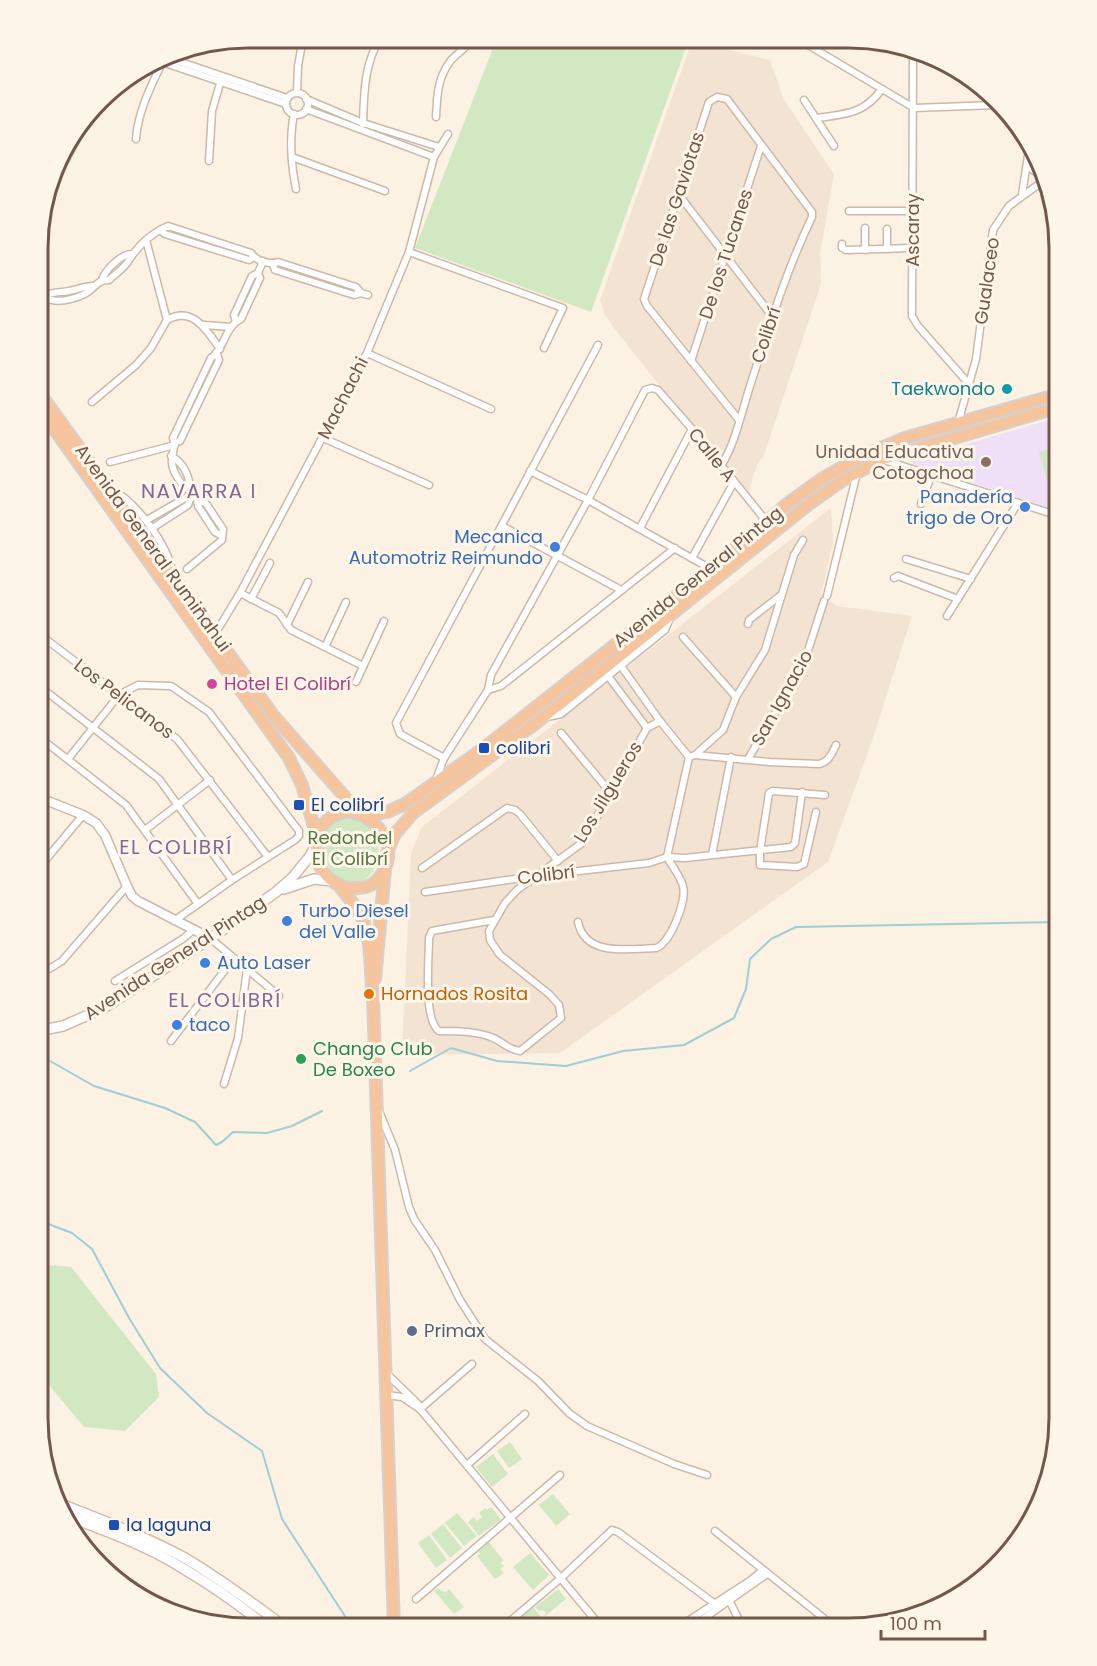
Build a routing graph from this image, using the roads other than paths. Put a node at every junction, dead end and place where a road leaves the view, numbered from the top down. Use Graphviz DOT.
graph roads {
  1 [pos="301,48"];
  2 [pos="375,48"];
  3 [pos="463,48"];
  4 [pos="813,48"];
  5 [pos="913,59"];
  6 [pos="174,62"];
  7 [pos="159,69"];
  8 [pos="221,80"];
  9 [pos="882,89"];
  10 [pos="297,93"];
  11 [pos="306,99"];
  12 [pos="804,100"];
  13 [pos="287,101"];
  14 [pos="988,105"];
  15 [pos="914,108"];
  16 [pos="306,109"];
  17 [pos="294,114"];
  18 [pos="436,117"];
  19 [pos="817,118"];
  20 [pos="363,123"];
  21 [pos="363,131"];
  22 [pos="448,134"];
  23 [pos="136,139"];
  24 [pos="418,140"];
  25 [pos="761,146"];
  26 [pos="834,146"];
  27 [pos="439,147"];
  28 [pos="416,151"];
  29 [pos="292,157"];
  30 [pos="434,157"];
  31 [pos="1028,159"];
  32 [pos="209,161"];
  33 [pos="1027,166"];
  34 [pos="1033,170"];
  35 [pos="1038,184"];
  36 [pos="296,189"];
  37 [pos="385,191"];
  38 [pos="679,195"];
  39 [pos="1022,195"];
  40 [pos="849,211"];
  41 [pos="913,211"];
  42 [pos="865,228"];
  43 [pos="887,229"];
  44 [pos="146,240"];
  45 [pos="842,244"];
  46 [pos="912,248"];
  47 [pos="887,249"];
  48 [pos="865,250"];
  49 [pos="409,252"];
  50 [pos="724,255"];
  51 [pos="263,261"];
  52 [pos="48,293"];
  53 [pos="365,294"];
  54 [pos="772,316"];
  55 [pos="167,320"];
  56 [pos="234,324"];
  57 [pos="204,325"];
  58 [pos="598,345"];
  59 [pos="544,348"];
  60 [pos="218,351"];
  61 [pos="367,353"];
  62 [pos="691,361"];
  63 [pos="969,384"];
  64 [pos="1049,397"];
  65 [pos="92,402"];
  66 [pos="48,404"];
  67 [pos="491,409"];
  68 [pos="1049,409"];
  69 [pos="739,420"];
  70 [pos="48,421"];
  71 [pos="958,423"];
  72 [pos="692,429"];
  73 [pos="323,438"];
  74 [pos="175,444"];
  75 [pos="883,459"];
  76 [pos="110,462"];
  77 [pos="722,466"];
  78 [pos="530,471"];
  79 [pos="857,472"];
  80 [pos="931,476"];
  81 [pos="734,482"];
  82 [pos="429,485"];
  83 [pos="111,489"];
  84 [pos="191,491"];
  85 [pos="588,500"];
  86 [pos="1018,503"];
  87 [pos="921,504"];
  88 [pos="1049,513"];
  89 [pos="147,520"];
  90 [pos="766,521"];
  91 [pos="502,526"];
  92 [pos="151,528"];
  93 [pos="640,528"];
  94 [pos="803,540"];
  95 [pos="675,548"];
  96 [pos="556,557"];
  97 [pos="692,558"];
  98 [pos="906,559"];
  99 [pos="270,563"];
  100 [pos="711,569"];
  101 [pos="187,570"];
  102 [pos="173,575"];
  103 [pos="894,578"];
  104 [pos="971,579"];
  105 [pos="308,582"];
  106 [pos="621,590"];
  107 [pos="240,593"];
  108 [pos="781,594"];
  109 [pos="251,599"];
  110 [pos="958,599"];
  111 [pos="346,602"];
  112 [pos="672,614"];
  113 [pos="946,616"];
  114 [pos="384,621"];
  115 [pos="748,624"];
  116 [pos="287,625"];
  117 [pos="215,634"];
  118 [pos="683,637"];
  119 [pos="48,641"];
  120 [pos="325,647"];
  121 [pos="363,666"];
  122 [pos="621,666"];
  123 [pos="608,676"];
  124 [pos="356,682"];
  125 [pos="488,690"];
  126 [pos="48,693"];
  127 [pos="118,695"];
  128 [pos="736,697"];
  129 [pos="544,717"];
  130 [pos="660,721"];
  131 [pos="93,727"];
  132 [pos="646,728"];
  133 [pos="561,733"];
  134 [pos="48,744"];
  135 [pos="836,745"];
  136 [pos="692,756"];
  137 [pos="731,757"];
  138 [pos="444,758"];
  139 [pos="68,759"];
  140 [pos="748,759"];
  141 [pos="210,780"];
  142 [pos="432,785"];
  143 [pos="610,792"];
  144 [pos="802,792"];
  145 [pos="825,795"];
  146 [pos="48,801"];
  147 [pos="178,806"];
  148 [pos="816,812"];
  149 [pos="83,815"];
  150 [pos="363,815"];
  151 [pos="145,830"];
  152 [pos="316,842"];
  153 [pos="760,851"];
  154 [pos="387,852"];
  155 [pos="712,855"];
  156 [pos="48,857"];
  157 [pos="268,857"];
  158 [pos="667,857"];
  159 [pos="558,861"];
  160 [pos="385,868"];
  161 [pos="422,868"];
  162 [pos="535,876"];
  163 [pos="232,880"];
  164 [pos="335,883"];
  165 [pos="127,886"];
  166 [pos="276,892"];
  167 [pos="425,892"];
  168 [pos="198,904"];
  169 [pos="494,920"];
  170 [pos="174,921"];
  171 [pos="578,922"];
  172 [pos="193,930"];
  173 [pos="210,938"];
  174 [pos="234,958"];
  175 [pos="48,968"];
  176 [pos="247,969"];
  177 [pos="115,981"];
  178 [pos="279,996"];
  179 [pos="373,998"];
  180 [pos="48,1029"];
  181 [pos="171,1041"];
  182 [pos="224,1084"];
  183 [pos="376,1105"];
  184 [pos="472,1364"];
  185 [pos="385,1372"];
  186 [pos="386,1395"];
  187 [pos="420,1409"];
  188 [pos="525,1414"];
  189 [pos="467,1465"];
  190 [pos="560,1475"];
  191 [pos="707,1475"];
  192 [pos="70,1507"];
  193 [pos="510,1516"];
  194 [pos="76,1520"];
  195 [pos="715,1531"];
  196 [pos="765,1572"];
  197 [pos="561,1578"];
  198 [pos="416,1599"];
  199 [pos="729,1600"];
  200 [pos="715,1604"];
  201 [pos="255,1618"];
  202 [pos="272,1618"];
  203 [pos="394,1618"];
  204 [pos="514,1618"];
  205 [pos="594,1618"];
  206 [pos="693,1618"];
  207 [pos="704,1618"];
  208 [pos="738,1618"];
  209 [pos="823,1618"];
  1 -- 10 [label="street"];
  2 -- 20 [label="street"];
  3 -- 18 [label="street"];
  4 -- 9 [label="street"];
  5 -- 15 [label="street, Ascaray"];
  6 -- 8 [label="street"];
  7 -- 23 [label="street"];
  8 -- 13 [label="street"];
  8 -- 32 [label="street"];
  9 -- 15 [label="street"];
  9 -- 19 [label="street"];
  10 -- 11 [label="street"];
  10 -- 13 [label="street"];
  11 -- 16 [label="street"];
  11 -- 20 [label="street"];
  12 -- 19 [label="street"];
  13 -- 17 [label="street"];
  14 -- 15 [label="street"];
  15 -- 41 [label="street, Ascaray"];
  16 -- 17 [label="street"];
  16 -- 21 [label="street"];
  17 -- 29 [label="street"];
  19 -- 26 [label="street"];
  20 -- 21 [label="street"];
  20 -- 24 [label="street"];
  21 -- 28 [label="street"];
  22 -- 27 [label="street, Machachi"];
  24 -- 27 [label="street"];
  24 -- 28 [label="street"];
  25 -- 38 [label="street, De las Gaviotas"];
  25 -- 50 [label="street, De los Tucanes"];
  25 -- 54 [label="street, Colibrí"];
  27 -- 30 [label="street, Machachi"];
  28 -- 30 [label="street"];
  29 -- 36 [label="street"];
  29 -- 37 [label="street"];
  30 -- 49 [label="street, Machachi"];
  31 -- 33 [label="street"];
  33 -- 34 [label="street, Gualaceo"];
  33 -- 39 [label="street"];
  35 -- 39 [label="street, Gualaceo"];
  38 -- 50 [label="street"];
  38 -- 62 [label="street, De las Gaviotas"];
  39 -- 63 [label="street, Gualaceo"];
  40 -- 41 [label="street"];
  41 -- 46 [label="street, Ascaray"];
  42 -- 48 [label="street"];
  43 -- 47 [label="street"];
  44 -- 51 [label="street"];
  44 -- 52 [label="street"];
  44 -- 55 [label="street"];
  45 -- 48 [label="street"];
  46 -- 47 [label="street"];
  46 -- 63 [label="street, Ascaray"];
  47 -- 48 [label="street"];
  49 -- 59 [label="street"];
  49 -- 61 [label="street, Machachi"];
  50 -- 54 [label="street"];
  50 -- 62 [label="street, De los Tucanes"];
  51 -- 53 [label="street"];
  51 -- 56 [label="street"];
  54 -- 69 [label="street, Colibrí"];
  55 -- 57 [label="street"];
  55 -- 65 [label="street"];
  56 -- 57 [label="street"];
  56 -- 60 [label="street"];
  57 -- 60 [label="street"];
  58 -- 78 [label="street"];
  60 -- 74 [label="street"];
  61 -- 67 [label="street"];
  61 -- 73 [label="street, Machachi"];
  62 -- 69 [label="street"];
  63 -- 71 [label="street, Gualaceo"];
  64 -- 71 [label="highway, Avenida General Pintag"];
  66 -- 83 [label="highway, Avenida General Rumiñahui"];
  68 -- 75 [label="highway, Avenida General Pintag"];
  69 -- 77 [label="street, Colibrí"];
  70 -- 152 [label="highway, Avenida General Rumiñahui"];
  71 -- 90 [label="highway, Avenida General Pintag"];
  72 -- 77 [label="street, Calle A"];
  72 -- 85 [label="street, Calle A"];
  72 -- 93 [label="street"];
  73 -- 82 [label="street"];
  73 -- 107 [label="street, Machachi"];
  74 -- 76 [label="street"];
  74 -- 84 [label="street"];
  75 -- 79 [label="highway, Avenida General Pintag"];
  75 -- 80 [label="street"];
  77 -- 81 [label="street, Calle A"];
  78 -- 85 [label="street"];
  78 -- 91 [label="street"];
  79 -- 112 [label="highway, Avenida General Pintag"];
  79 -- 140 [label="street, San Ignacio"];
  80 -- 86 [label="street"];
  80 -- 87 [label="street"];
  81 -- 90 [label="street, Calle A"];
  81 -- 97 [label="street"];
  83 -- 89 [label="street"];
  83 -- 102 [label="highway, Avenida General Rumiñahui"];
  84 -- 89 [label="street"];
  84 -- 92 [label="street"];
  84 -- 101 [label="street"];
  85 -- 93 [label="street"];
  85 -- 96 [label="street"];
  86 -- 88 [label="street"];
  86 -- 104 [label="street"];
  89 -- 92 [label="street"];
  90 -- 100 [label="highway, Avenida General Pintag"];
  91 -- 96 [label="street"];
  91 -- 138 [label="street"];
  92 -- 102 [label="street"];
  93 -- 95 [label="street"];
  94 -- 108 [label="street"];
  95 -- 97 [label="street"];
  95 -- 106 [label="street"];
  96 -- 106 [label="street"];
  96 -- 125 [label="street"];
  97 -- 100 [label="street"];
  98 -- 104 [label="street"];
  99 -- 109 [label="street"];
  100 -- 142 [label="highway, Avenida General Pintag"];
  102 -- 117 [label="highway, Avenida General Rumiñahui"];
  103 -- 110 [label="street"];
  104 -- 110 [label="street"];
  105 -- 116 [label="street"];
  106 -- 125 [label="street"];
  107 -- 109 [label="street"];
  107 -- 117 [label="street, Machachi"];
  108 -- 115 [label="street"];
  108 -- 128 [label="street"];
  109 -- 116 [label="street"];
  110 -- 113 [label="street"];
  111 -- 120 [label="street"];
  112 -- 122 [label="street"];
  112 -- 129 [label="highway, Avenida General Pintag"];
  114 -- 121 [label="street"];
  116 -- 120 [label="street"];
  117 -- 150 [label="highway, Avenida General Rumiñahui"];
  118 -- 128 [label="street"];
  119 -- 127 [label="street, Los Pelicanos"];
  120 -- 121 [label="street"];
  121 -- 124 [label="street"];
  122 -- 123 [label="street"];
  122 -- 130 [label="street"];
  123 -- 129 [label="street"];
  123 -- 132 [label="street"];
  125 -- 138 [label="street"];
  126 -- 131 [label="street"];
  127 -- 131 [label="street"];
  127 -- 141 [label="street, Los Pelicanos"];
  127 -- 157 [label="street"];
  128 -- 136 [label="street"];
  129 -- 154 [label="highway, Avenida General Pintag"];
  130 -- 132 [label="street, Los Jilgueros"];
  130 -- 136 [label="street"];
  131 -- 139 [label="street"];
  131 -- 147 [label="street"];
  132 -- 143 [label="street, Los Jilgueros"];
  133 -- 143 [label="street"];
  134 -- 139 [label="street"];
  135 -- 140 [label="street"];
  136 -- 137 [label="street"];
  136 -- 158 [label="street"];
  137 -- 140 [label="street"];
  137 -- 155 [label="street"];
  138 -- 142 [label="street"];
  139 -- 151 [label="street"];
  141 -- 147 [label="street"];
  141 -- 157 [label="street, Los Pelicanos"];
  142 -- 150 [label="highway, Avenida General Pintag"];
  143 -- 159 [label="street, Los Jilgueros"];
  144 -- 145 [label="street"];
  144 -- 153 [label="street, Colibrí"];
  144 -- 153 [label="street"];
  146 -- 149 [label="street"];
  147 -- 151 [label="street"];
  147 -- 163 [label="street"];
  148 -- 153 [label="street"];
  149 -- 156 [label="street"];
  149 -- 165 [label="street"];
  150 -- 152 [label="highway"];
  150 -- 154 [label="highway"];
  151 -- 168 [label="street"];
  152 -- 164 [label="highway"];
  152 -- 166 [label="main road, Avenida General Pintag"];
  153 -- 155 [label="street, Colibrí"];
  154 -- 160 [label="highway"];
  155 -- 158 [label="street, Colibrí"];
  157 -- 163 [label="street"];
  158 -- 162 [label="street, Colibrí"];
  158 -- 171 [label="street"];
  159 -- 161 [label="street"];
  159 -- 162 [label="street, Los Jilgueros"];
  160 -- 164 [label="highway"];
  160 -- 179 [label="highway"];
  162 -- 167 [label="street, Colibrí"];
  162 -- 169 [label="street, Los Jilgueros"];
  163 -- 168 [label="street"];
  164 -- 166 [label="main road, Avenida General Pintag"];
  164 -- 179 [label="highway"];
  165 -- 170 [label="street"];
  165 -- 175 [label="street"];
  166 -- 173 [label="main road, Avenida General Pintag"];
  168 -- 170 [label="street"];
  169 -- 169 [label="street"];
  170 -- 172 [label="street"];
  172 -- 173 [label="street"];
  172 -- 177 [label="street"];
  173 -- 174 [label="street"];
  173 -- 180 [label="main road, Avenida General Pintag"];
  174 -- 176 [label="street"];
  174 -- 181 [label="street"];
  176 -- 178 [label="street"];
  176 -- 182 [label="street"];
  179 -- 183 [label="highway"];
  183 -- 185 [label="highway"];
  183 -- 191 [label="street"];
  184 -- 187 [label="street"];
  185 -- 186 [label="highway"];
  185 -- 187 [label="street"];
  186 -- 187 [label="street"];
  186 -- 203 [label="highway"];
  187 -- 189 [label="street"];
  188 -- 189 [label="street"];
  189 -- 193 [label="street"];
  190 -- 193 [label="street"];
  192 -- 202 [label="main road"];
  193 -- 197 [label="street"];
  193 -- 198 [label="street"];
  194 -- 201 [label="main road"];
  195 -- 196 [label="street"];
  196 -- 199 [label="street"];
  196 -- 200 [label="street"];
  196 -- 209 [label="street"];
  197 -- 200 [label="street"];
  197 -- 204 [label="street"];
  197 -- 205 [label="street"];
  199 -- 207 [label="street"];
  199 -- 208 [label="street"];
  200 -- 206 [label="street"];
}
